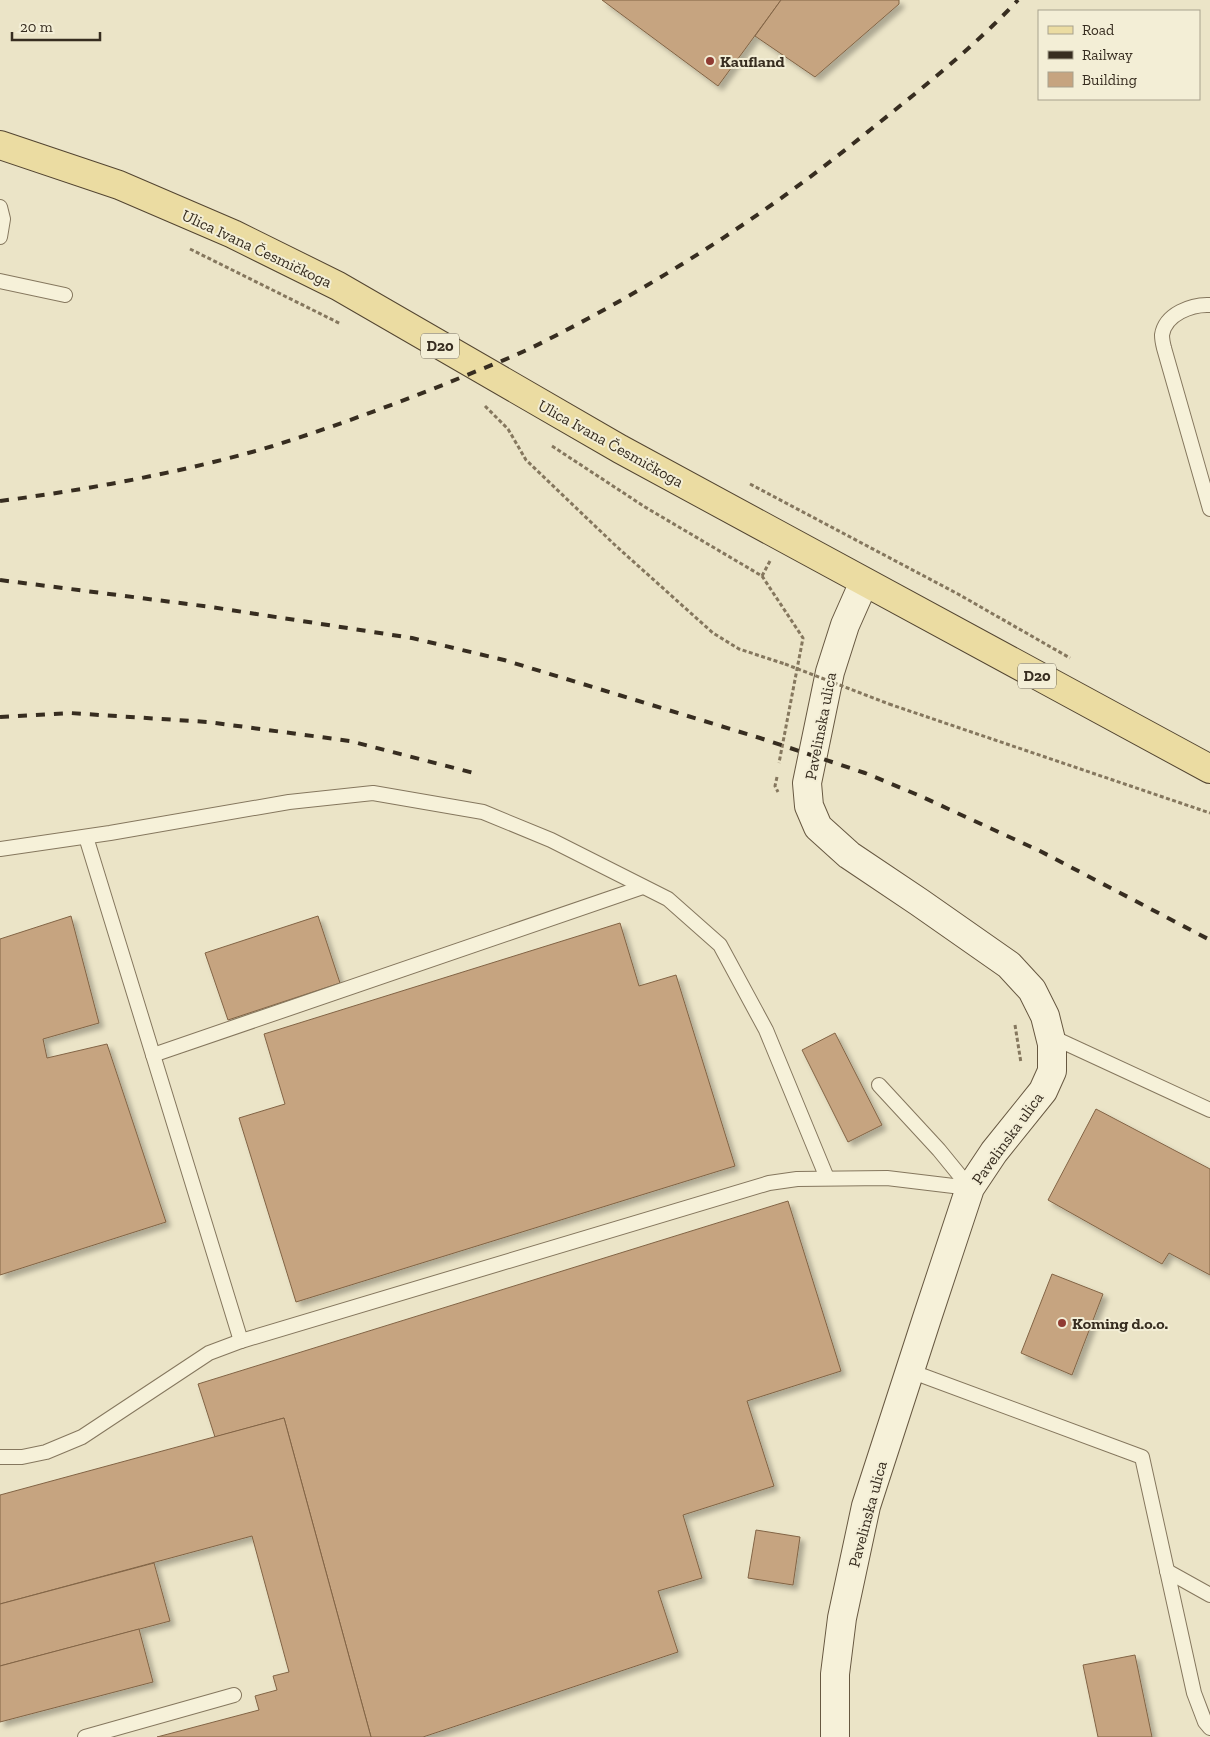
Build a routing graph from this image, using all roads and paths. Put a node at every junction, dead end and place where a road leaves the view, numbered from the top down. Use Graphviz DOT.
graph roads {
  1 [pos="0,145"];
  2 [pos="0,207"];
  3 [pos="0,237"];
  4 [pos="186,248"];
  5 [pos="0,281"];
  6 [pos="65,295"];
  7 [pos="1210,305"];
  8 [pos="346,326"];
  9 [pos="497,412"];
  10 [pos="546,442"];
  11 [pos="750,484"];
  12 [pos="1210,508"];
  13 [pos="762,576"];
  14 [pos="864,582"];
  15 [pos="1071,658"];
  16 [pos="1210,769"];
  17 [pos="1210,813"];
  18 [pos="86,837"];
  19 [pos="0,848"];
  20 [pos="643,887"];
  21 [pos="1050,1036"];
  22 [pos="153,1055"];
  23 [pos="879,1085"];
  24 [pos="1210,1110"];
  25 [pos="827,1178"];
  26 [pos="970,1188"];
  27 [pos="241,1341"];
  28 [pos="910,1370"];
  29 [pos="0,1457"];
  30 [pos="1167,1571"];
  31 [pos="1210,1595"];
  32 [pos="234,1695"];
  33 [pos="1210,1728"];
  34 [pos="85,1737"];
  35 [pos="835,1737"];
  1 -- 14 [label="main road, Ulica Ivana Česmičkoga / D20"];
  2 -- 3 [label="lane"];
  4 -- 8 [label="path"];
  5 -- 6 [label="lane"];
  7 -- 12 [label="lane"];
  9 -- 17 [label="path, bridge"];
  10 -- 13 [label="path"];
  11 -- 15 [label="path"];
  14 -- 16 [label="main road, Ulica Ivana Česmičkoga / D20"];
  14 -- 21 [label="main road, Pavelinska ulica"];
  18 -- 19 [label="lane"];
  18 -- 20 [label="lane"];
  18 -- 22 [label="lane"];
  20 -- 22 [label="lane"];
  20 -- 25 [label="lane"];
  21 -- 24 [label="lane"];
  21 -- 26 [label="main road, Pavelinska ulica"];
  22 -- 27 [label="lane"];
  23 -- 26 [label="lane"];
  25 -- 26 [label="lane"];
  25 -- 27 [label="lane"];
  26 -- 28 [label="main road, Pavelinska ulica"];
  27 -- 29 [label="lane"];
  28 -- 30 [label="lane"];
  28 -- 35 [label="main road, Pavelinska ulica"];
  30 -- 31 [label="lane"];
  30 -- 33 [label="lane"];
  32 -- 34 [label="lane"];
}
